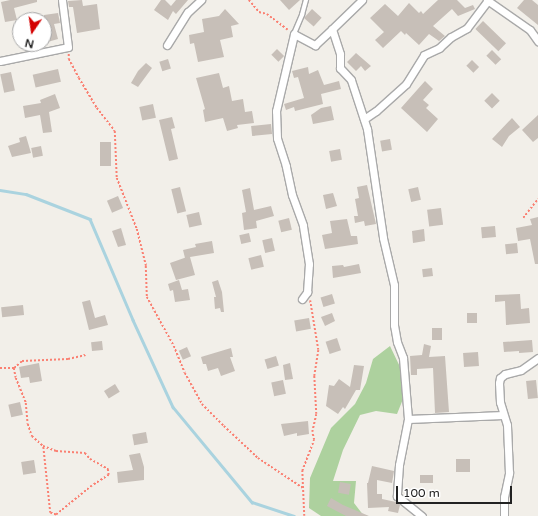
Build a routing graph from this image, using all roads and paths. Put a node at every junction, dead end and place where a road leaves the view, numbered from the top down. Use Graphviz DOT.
graph roads {
  1 [pos="62,0"];
  2 [pos="201,0"];
  3 [pos="249,0"];
  4 [pos="306,0"];
  5 [pos="362,0"];
  6 [pos="487,0"];
  7 [pos="332,29"];
  8 [pos="294,34"];
  9 [pos="538,41"];
  10 [pos="167,45"];
  11 [pos="68,47"];
  12 [pos="0,61"];
  13 [pos="364,119"];
  14 [pos="538,199"];
  15 [pos="523,218"];
  16 [pos="306,292"];
  17 [pos="302,299"];
  18 [pos="86,355"];
  19 [pos="538,358"];
  20 [pos="0,368"];
  21 [pos="14,368"];
  22 [pos="503,415"];
  23 [pos="408,419"];
  24 [pos="43,446"];
  25 [pos="304,488"];
  26 [pos="304,516"];
  27 [pos="422,516"];
  28 [pos="504,516"];
  1 -- 11 [label="street"];
  2 -- 10 [label="street"];
  3 -- 8 [label="path"];
  4 -- 8 [label="lane"];
  5 -- 7 [label="street"];
  6 -- 9 [label="street"];
  6 -- 13 [label="street"];
  7 -- 8 [label="street"];
  7 -- 13 [label="street"];
  8 -- 16 [label="street"];
  11 -- 12 [label="street"];
  11 -- 25 [label="path"];
  13 -- 23 [label="street"];
  14 -- 15 [label="path"];
  16 -- 17 [label="street"];
  16 -- 25 [label="path"];
  18 -- 21 [label="path"];
  19 -- 22 [label="street"];
  20 -- 21 [label="path"];
  21 -- 24 [label="path"];
  22 -- 23 [label="street"];
  22 -- 28 [label="street"];
  23 -- 27 [label="street"];
  24 -- 24 [label="path"];
  25 -- 26 [label="path"];
}
